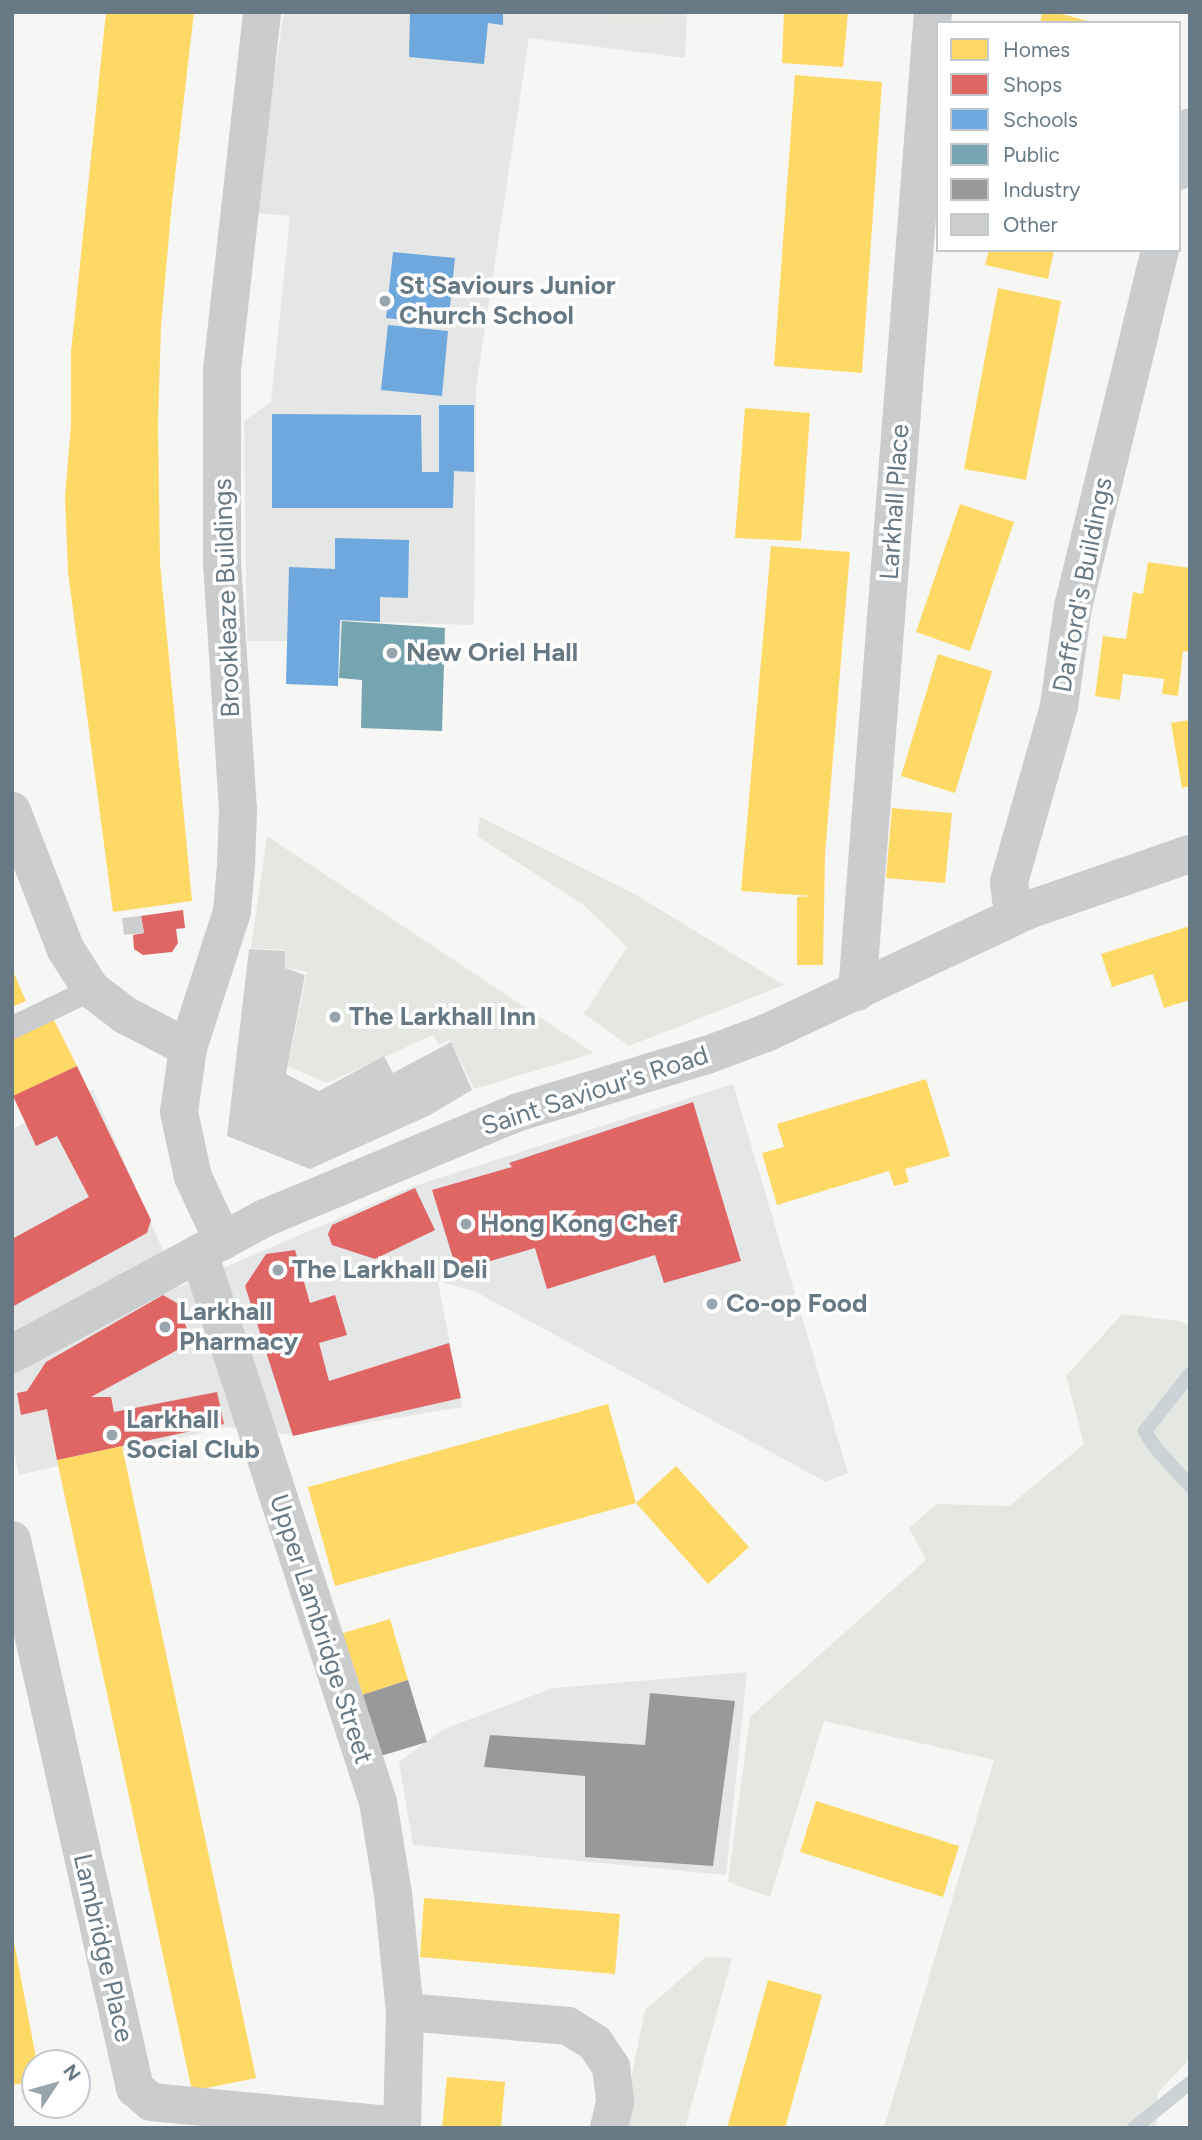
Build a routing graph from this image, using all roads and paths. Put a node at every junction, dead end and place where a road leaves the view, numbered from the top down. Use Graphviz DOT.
graph roads {
  1 [pos="262,12"];
  2 [pos="933,12"];
  3 [pos="1190,127"];
  4 [pos="1181,163"];
  5 [pos="1160,252"];
  6 [pos="12,811"];
  7 [pos="1190,854"];
  8 [pos="1028,910"];
  9 [pos="91,989"];
  10 [pos="857,992"];
  11 [pos="12,1027"];
  12 [pos="188,1048"];
  13 [pos="211,1247"];
  14 [pos="12,1354"];
  15 [pos="12,1540"];
  16 [pos="405,2012"];
  17 [pos="402,2127"];
  18 [pos="609,2128"];
  1 -- 12 [label="street, Brookleaze Buildings"];
  2 -- 10 [label="street, Larkhall Place"];
  3 -- 4 [label="street"];
  5 -- 8 [label="street, Dafford's Buildings"];
  6 -- 9 [label="street"];
  7 -- 8 [label="street, Saint Saviour's Road"];
  8 -- 10 [label="street, Saint Saviour's Road"];
  9 -- 11 [label="lane"];
  9 -- 12 [label="street"];
  10 -- 13 [label="street, Saint Saviour's Road"];
  12 -- 13 [label="street, Brookleaze Buildings"];
  13 -- 14 [label="street, Saint Saviour's Road"];
  13 -- 16 [label="street, Upper Lambridge Street"];
  15 -- 17 [label="street, Lambridge Place"];
  16 -- 17 [label="street, Upper Lambridge Street"];
  16 -- 18 [label="street"];
}
